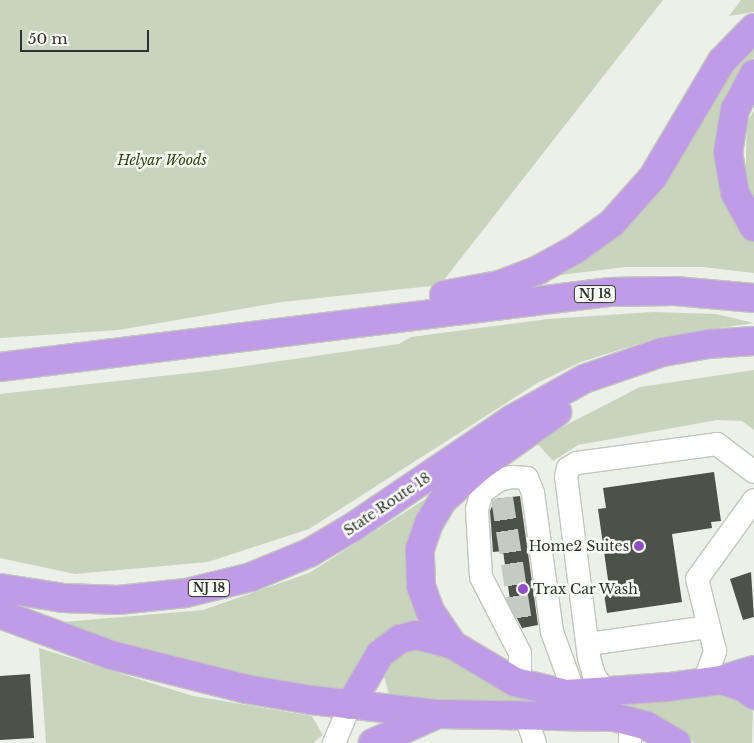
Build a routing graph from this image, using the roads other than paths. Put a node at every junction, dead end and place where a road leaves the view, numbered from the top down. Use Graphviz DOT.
graph roads {
  1 [pos="754,28"];
  2 [pos="754,74"];
  3 [pos="754,227"];
  4 [pos="754,298"];
  5 [pos="368,323"];
  6 [pos="754,342"];
  7 [pos="626,363"];
  8 [pos="0,367"];
  9 [pos="754,472"];
  10 [pos="754,500"];
  11 [pos="0,588"];
  12 [pos="0,614"];
  13 [pos="709,627"];
  14 [pos="522,628"];
  15 [pos="589,644"];
  16 [pos="452,645"];
  17 [pos="556,650"];
  18 [pos="520,653"];
  19 [pos="754,670"];
  20 [pos="712,681"];
  21 [pos="520,683"];
  22 [pos="606,693"];
  23 [pos="575,695"];
  24 [pos="754,695"];
  25 [pos="350,705"];
  26 [pos="438,714"];
  27 [pos="526,717"];
  28 [pos="630,732"];
  29 [pos="334,743"];
  30 [pos="373,743"];
  31 [pos="535,743"];
  32 [pos="676,743"];
  1 -- 5 [label="highway"];
  2 -- 3 [label="highway"];
  4 -- 5 [label="highway, NJ 18"];
  5 -- 8 [label="highway, NJ 18"];
  6 -- 7 [label="highway, State Route 18 / NJ 18"];
  7 -- 11 [label="highway, State Route 18 / NJ 18"];
  7 -- 16 [label="highway"];
  9 -- 15 [label="street"];
  10 -- 13 [label="street"];
  12 -- 25 [label="highway"];
  13 -- 15 [label="street"];
  13 -- 20 [label="street"];
  14 -- 18 [label="street"];
  15 -- 22 [label="street"];
  16 -- 21 [label="highway"];
  16 -- 25 [label="highway"];
  17 -- 18 [label="street"];
  17 -- 18 [label="street"];
  17 -- 23 [label="street"];
  18 -- 21 [label="street"];
  19 -- 20 [label="highway"];
  20 -- 22 [label="highway"];
  20 -- 24 [label="highway"];
  21 -- 23 [label="highway"];
  22 -- 23 [label="highway"];
  25 -- 26 [label="highway"];
  25 -- 29 [label="street"];
  26 -- 27 [label="highway"];
  26 -- 30 [label="highway"];
  27 -- 28 [label="highway"];
  27 -- 31 [label="street"];
  28 -- 32 [label="highway"];
}
